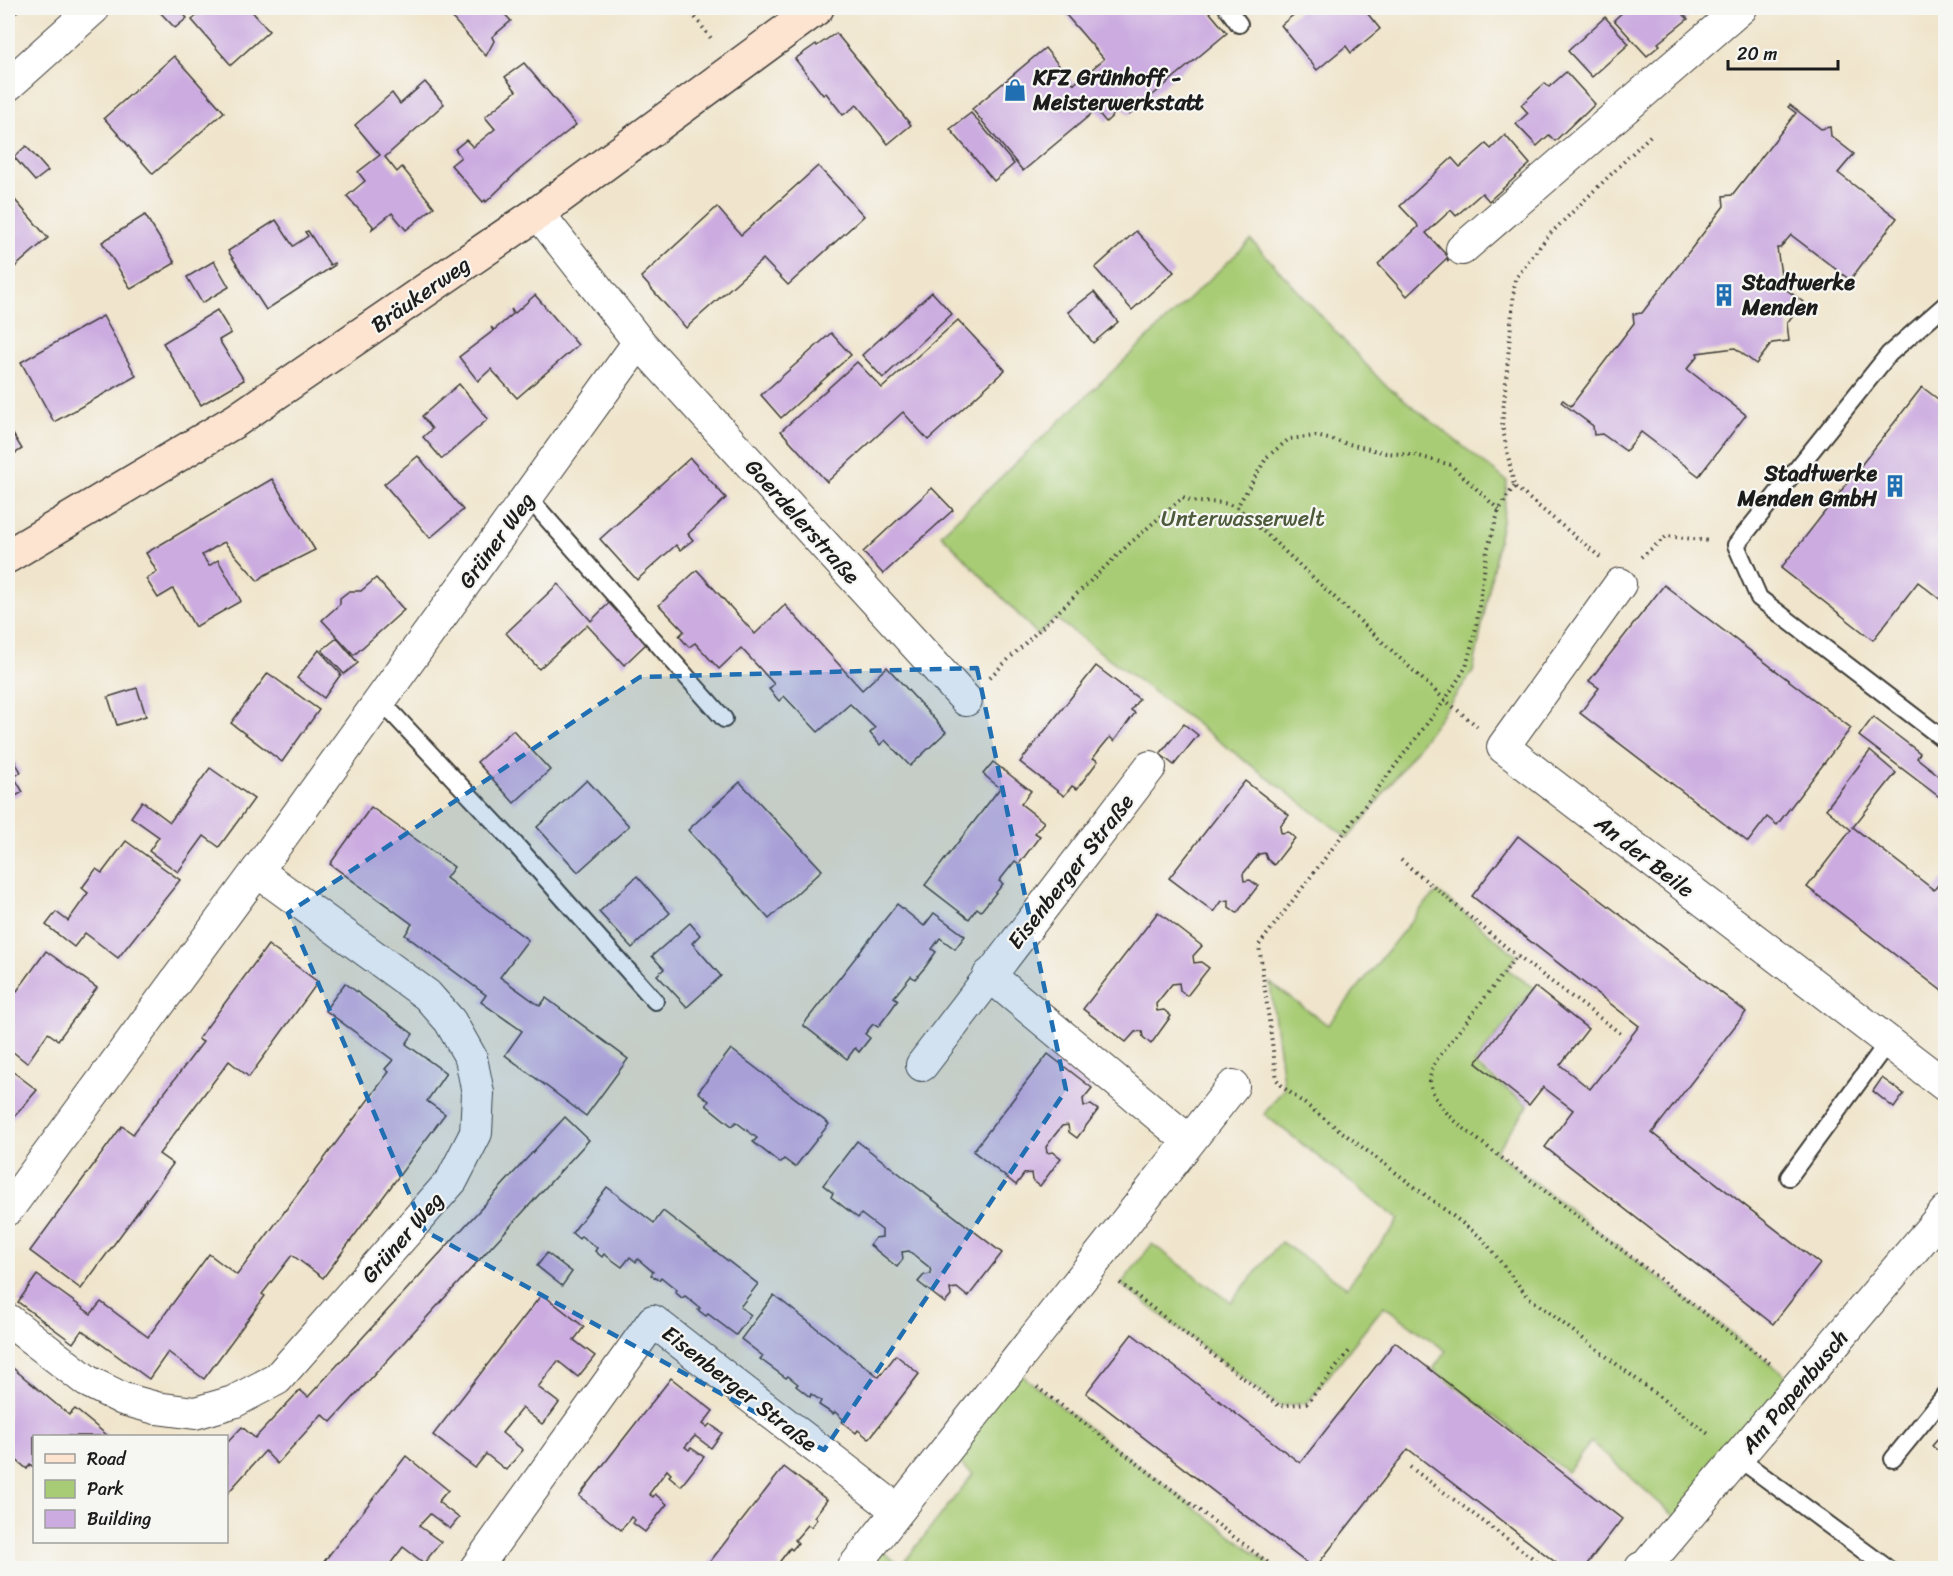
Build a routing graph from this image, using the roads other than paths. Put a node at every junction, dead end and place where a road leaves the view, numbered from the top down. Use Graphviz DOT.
graph roads {
  1 [pos="94,8"];
  2 [pos="817,8"];
  3 [pos="1227,8"];
  4 [pos="1741,8"];
  5 [pos="1239,24"];
  6 [pos="8,85"];
  7 [pos="538,213"];
  8 [pos="1462,249"];
  9 [pos="1946,304"];
  10 [pos="639,342"];
  11 [pos="527,496"];
  12 [pos="8,556"];
  13 [pos="1620,584"];
  14 [pos="380,700"];
  15 [pos="966,700"];
  16 [pos="724,719"];
  17 [pos="1946,741"];
  18 [pos="1150,767"];
  19 [pos="256,871"];
  20 [pos="989,975"];
  21 [pos="655,1001"];
  22 [pos="1888,1042"];
  23 [pos="922,1065"];
  24 [pos="1233,1086"];
  25 [pos="1946,1086"];
  26 [pos="1189,1141"];
  27 [pos="1789,1177"];
  28 [pos="8,1209"];
  29 [pos="1946,1211"];
  30 [pos="8,1320"];
  31 [pos="1946,1394"];
  32 [pos="1737,1456"];
  33 [pos="1893,1459"];
  34 [pos="897,1510"];
  35 [pos="476,1569"];
  36 [pos="853,1569"];
  37 [pos="1641,1569"];
  38 [pos="1887,1569"];
  1 -- 6 [label="street"];
  2 -- 7 [label="main road, Bräukerweg"];
  3 -- 5 [label="lane"];
  4 -- 8 [label="street"];
  7 -- 10 [label="street"];
  7 -- 12 [label="main road, Bräukerweg"];
  9 -- 17 [label="lane"];
  10 -- 11 [label="street, Grüner Weg"];
  10 -- 15 [label="street, Goerdelerstraße"];
  11 -- 14 [label="street, Grüner Weg"];
  11 -- 16 [label="lane"];
  13 -- 22 [label="street, An der Beile"];
  14 -- 19 [label="street, Grüner Weg"];
  14 -- 21 [label="lane"];
  18 -- 20 [label="street, Eisenberger Straße"];
  19 -- 28 [label="street, Grüner Weg"];
  19 -- 30 [label="street, Grüner Weg"];
  20 -- 23 [label="street, Eisenberger Straße"];
  20 -- 26 [label="street"];
  22 -- 25 [label="street, An der Beile"];
  22 -- 27 [label="lane"];
  24 -- 26 [label="street"];
  26 -- 34 [label="street"];
  29 -- 32 [label="street, Am Papenbusch"];
  31 -- 33 [label="lane"];
  32 -- 37 [label="street, Am Papenbusch"];
  32 -- 38 [label="lane"];
  34 -- 35 [label="street, Eisenberger Straße"];
  34 -- 36 [label="street"];
}
